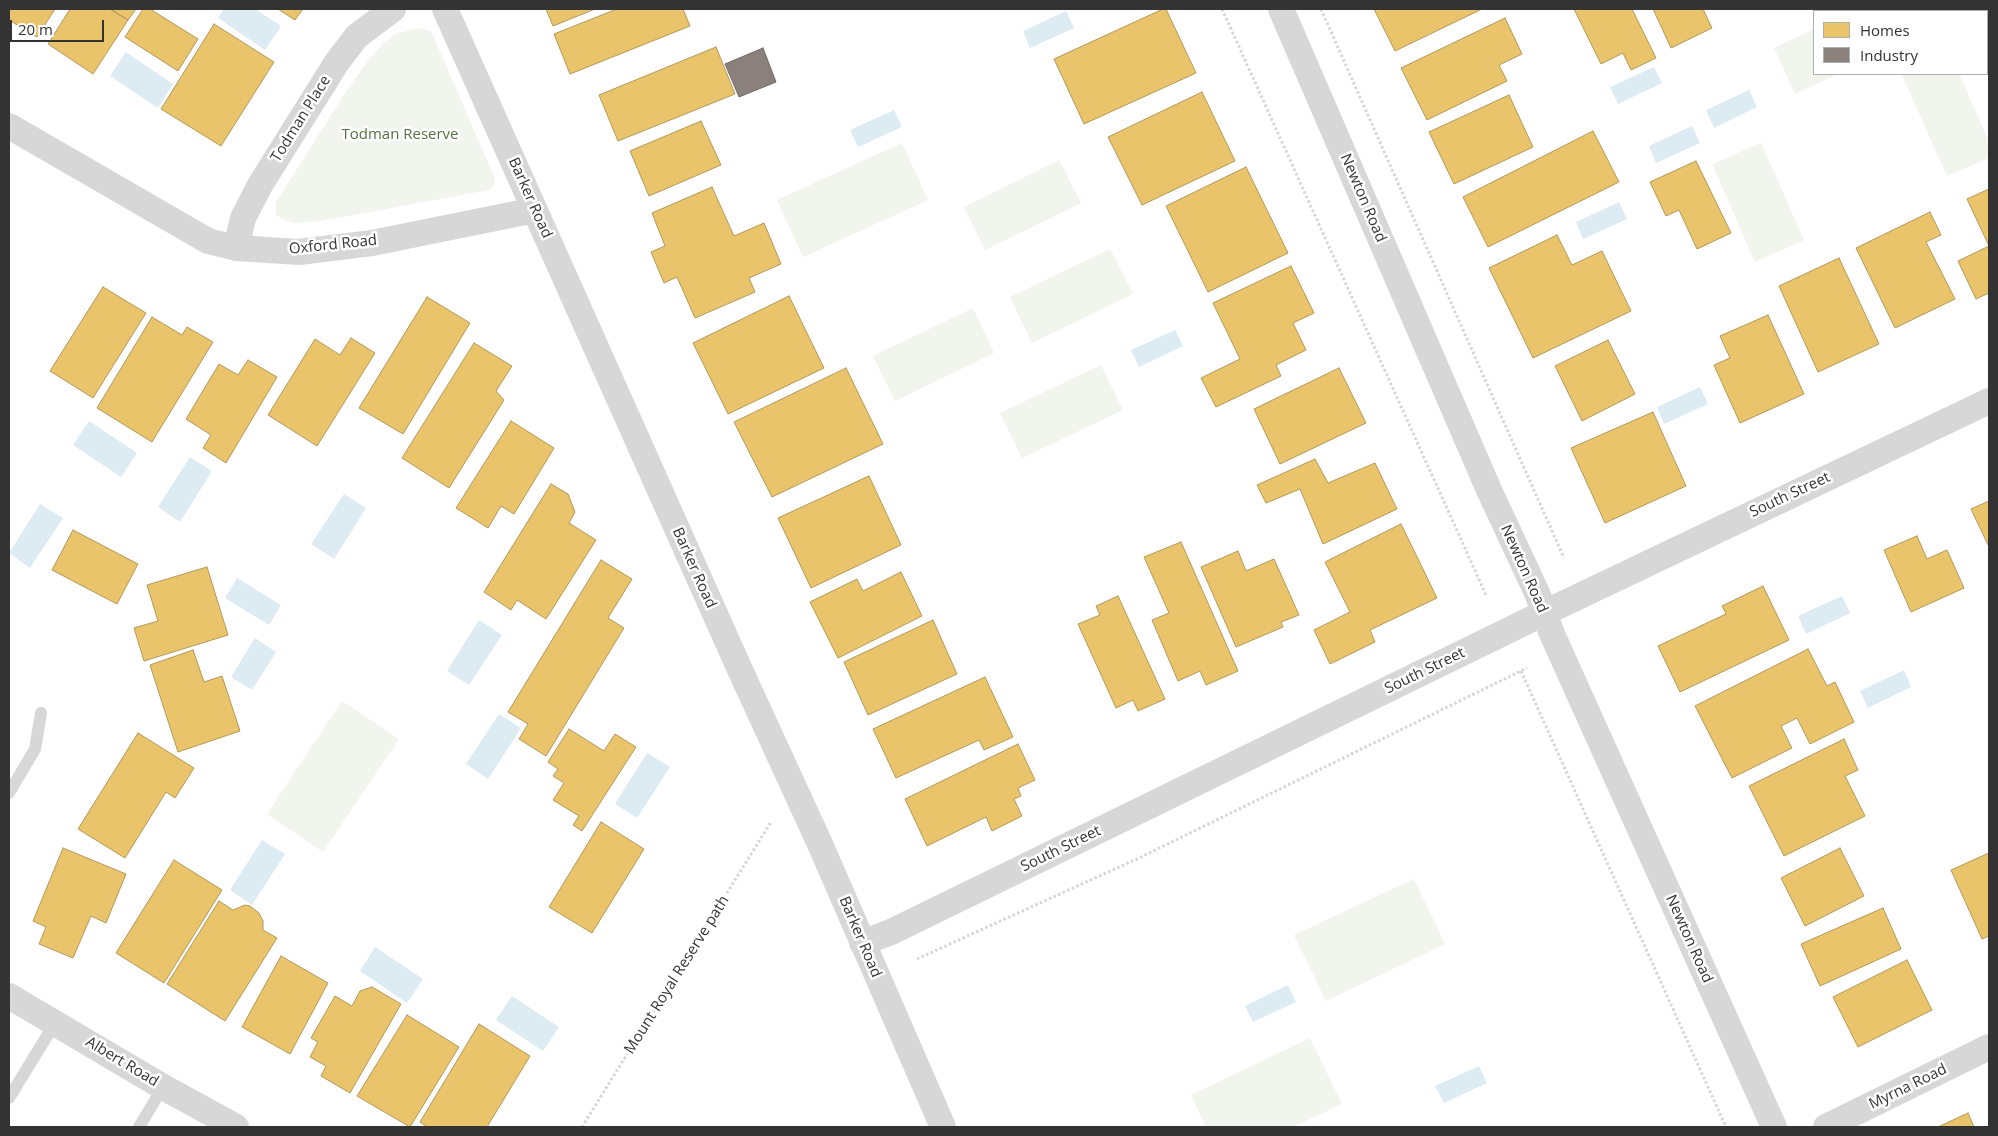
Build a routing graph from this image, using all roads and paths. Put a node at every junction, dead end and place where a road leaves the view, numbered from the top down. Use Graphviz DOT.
graph roads {
  1 [pos="394,9"];
  2 [pos="445,9"];
  3 [pos="1222,9"];
  4 [pos="1281,9"];
  5 [pos="1321,9"];
  6 [pos="9,126"];
  7 [pos="535,210"];
  8 [pos="236,248"];
  9 [pos="1989,401"];
  10 [pos="1564,558"];
  11 [pos="1486,596"];
  12 [pos="1544,612"];
  13 [pos="1527,668"];
  14 [pos="1521,671"];
  15 [pos="41,713"];
  16 [pos="9,793"];
  17 [pos="771,822"];
  18 [pos="862,943"];
  19 [pos="917,959"];
  20 [pos="9,996"];
  21 [pos="55,1023"];
  22 [pos="1989,1048"];
  23 [pos="163,1087"];
  24 [pos="9,1098"];
  25 [pos="139,1127"];
  26 [pos="236,1127"];
  27 [pos="582,1127"];
  28 [pos="943,1127"];
  29 [pos="1726,1127"];
  30 [pos="1774,1127"];
  31 [pos="1826,1127"];
  1 -- 8 [label="street, Todman Place"];
  2 -- 7 [label="street, Barker Road"];
  3 -- 11 [label="path"];
  4 -- 12 [label="street, Newton Road"];
  5 -- 10 [label="path"];
  6 -- 8 [label="street, Oxford Road"];
  7 -- 8 [label="street, Oxford Road"];
  7 -- 18 [label="street, Barker Road"];
  9 -- 12 [label="street, South Street"];
  12 -- 18 [label="street, South Street"];
  12 -- 30 [label="street, Newton Road"];
  13 -- 14 [label="path"];
  14 -- 19 [label="path"];
  14 -- 29 [label="path"];
  15 -- 16 [label="lane"];
  17 -- 27 [label="path, Mount Royal Reserve path"];
  18 -- 28 [label="street, Barker Road"];
  20 -- 21 [label="street, Albert Road"];
  21 -- 23 [label="street, Albert Road"];
  21 -- 24 [label="lane"];
  22 -- 31 [label="street, Myrna Road"];
  23 -- 25 [label="lane"];
  23 -- 26 [label="street, Albert Road"];
}
